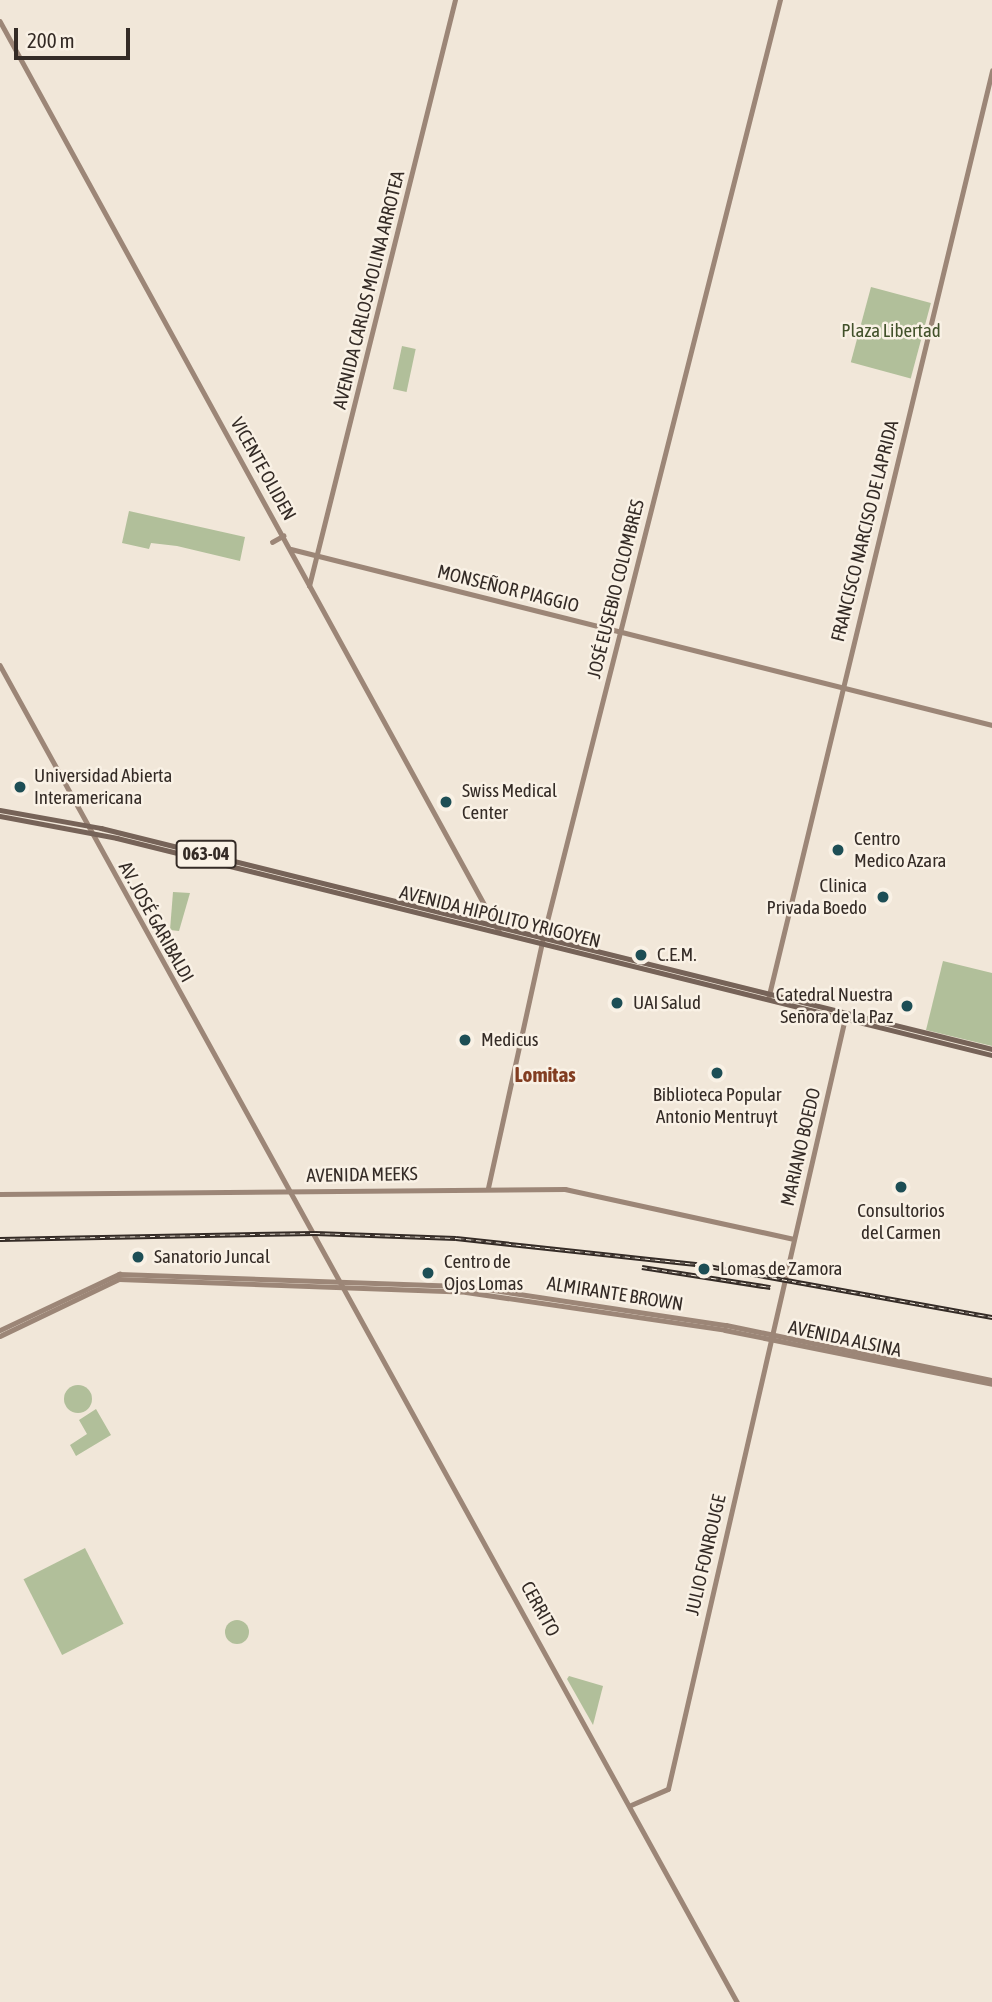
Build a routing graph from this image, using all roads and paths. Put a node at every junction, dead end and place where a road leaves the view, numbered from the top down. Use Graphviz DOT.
graph roads {
  1 [pos="455,0"];
  2 [pos="780,0"];
  3 [pos="0,21"];
  4 [pos="992,71"];
  5 [pos="284,535"];
  6 [pos="272,542"];
  7 [pos="291,549"];
  8 [pos="317,556"];
  9 [pos="309,586"];
  10 [pos="620,632"];
  11 [pos="0,665"];
  12 [pos="841,687"];
  13 [pos="992,725"];
  14 [pos="0,813"];
  15 [pos="90,826"];
  16 [pos="93,832"];
  17 [pos="498,928"];
  18 [pos="542,939"];
  19 [pos="769,996"];
  20 [pos="846,1015"];
  21 [pos="992,1049"];
  22 [pos="992,1055"];
  23 [pos="488,1188"];
  24 [pos="290,1191"];
  25 [pos="0,1194"];
  26 [pos="315,1233"];
  27 [pos="794,1239"];
  28 [pos="343,1285"];
  29 [pos="783,1287"];
  30 [pos="692,1322"];
  31 [pos="0,1330"];
  32 [pos="0,1336"];
  33 [pos="770,1336"];
  34 [pos="992,1382"];
  35 [pos="631,1805"];
  36 [pos="737,2002"];
  1 -- 8 [label="street, AVENIDA CARLOS MOLINA ARROTEA"];
  2 -- 10 [label="street, JOSÉ EUSEBIO COLOMBRES"];
  3 -- 5 [label="street, VICENTE OLIDEN"];
  4 -- 12 [label="street, FRANCISCO NARCISO DE LAPRIDA"];
  5 -- 6 [label="street"];
  5 -- 7 [label="street, VICENTE OLIDEN"];
  7 -- 8 [label="street, MONSEÑOR PIAGGIO"];
  7 -- 9 [label="street, VICENTE OLIDEN"];
  8 -- 9 [label="street, AVENIDA CARLOS MOLINA ARROTEA"];
  8 -- 10 [label="street, MONSEÑOR PIAGGIO"];
  9 -- 17 [label="street, VICENTE OLIDEN"];
  10 -- 12 [label="street, MONSEÑOR PIAGGIO"];
  10 -- 18 [label="street, JOSÉ EUSEBIO COLOMBRES"];
  11 -- 15 [label="street, AV. JOSÉ GARIBALDI"];
  12 -- 13 [label="street, MONSEÑOR PIAGGIO"];
  12 -- 19 [label="street, FRANCISCO NARCISO DE LAPRIDA"];
  14 -- 15 [label="main road, AVENIDA HIPÓLITO YRIGOYEN / 063-04"];
  14 -- 16 [label="main road, AVENIDA HIPÓLITO YRIGOYEN / 063-04"];
  15 -- 16 [label="street, AV. JOSÉ GARIBALDI"];
  15 -- 17 [label="main road, AVENIDA HIPÓLITO YRIGOYEN / 063-04"];
  16 -- 17 [label="main road, AVENIDA HIPÓLITO YRIGOYEN / 063-04"];
  16 -- 24 [label="street, AV. JOSÉ GARIBALDI"];
  17 -- 18 [label="main road, AVENIDA HIPÓLITO YRIGOYEN / 063-04"];
  18 -- 19 [label="main road, AVENIDA HIPÓLITO YRIGOYEN / 063-04"];
  18 -- 23 [label="street, JOSÉ EUSEBIO COLOMBRES"];
  19 -- 20 [label="main road, AVENIDA HIPÓLITO YRIGOYEN / 063-04"];
  20 -- 21 [label="main road, AVENIDA HIPÓLITO YRIGOYEN / 063-04"];
  20 -- 22 [label="main road, AVENIDA HIPÓLITO YRIGOYEN / 063-04"];
  20 -- 27 [label="street, MARIANO BOEDO"];
  23 -- 24 [label="street, AVENIDA MEEKS"];
  23 -- 27 [label="street, AVENIDA MEEKS"];
  24 -- 25 [label="street, AVENIDA MEEKS"];
  24 -- 26 [label="street, AV. JOSÉ GARIBALDI"];
  26 -- 28 [label="street, CERRITO"];
  27 -- 29 [label="street, MARIANO BOEDO"];
  28 -- 30 [label="street, ALMIRANTE BROWN"];
  28 -- 31 [label="street, ALMIRANTE BROWN"];
  28 -- 32 [label="street, ALMIRANTE BROWN"];
  28 -- 35 [label="street, CERRITO"];
  29 -- 33 [label="street, JULIO FONROUGE"];
  30 -- 33 [label="street, AVENIDA ALSINA"];
  33 -- 34 [label="street, AVENIDA ALSINA"];
  33 -- 35 [label="street, JULIO FONROUGE"];
  35 -- 36 [label="street, CERRITO"];
}
